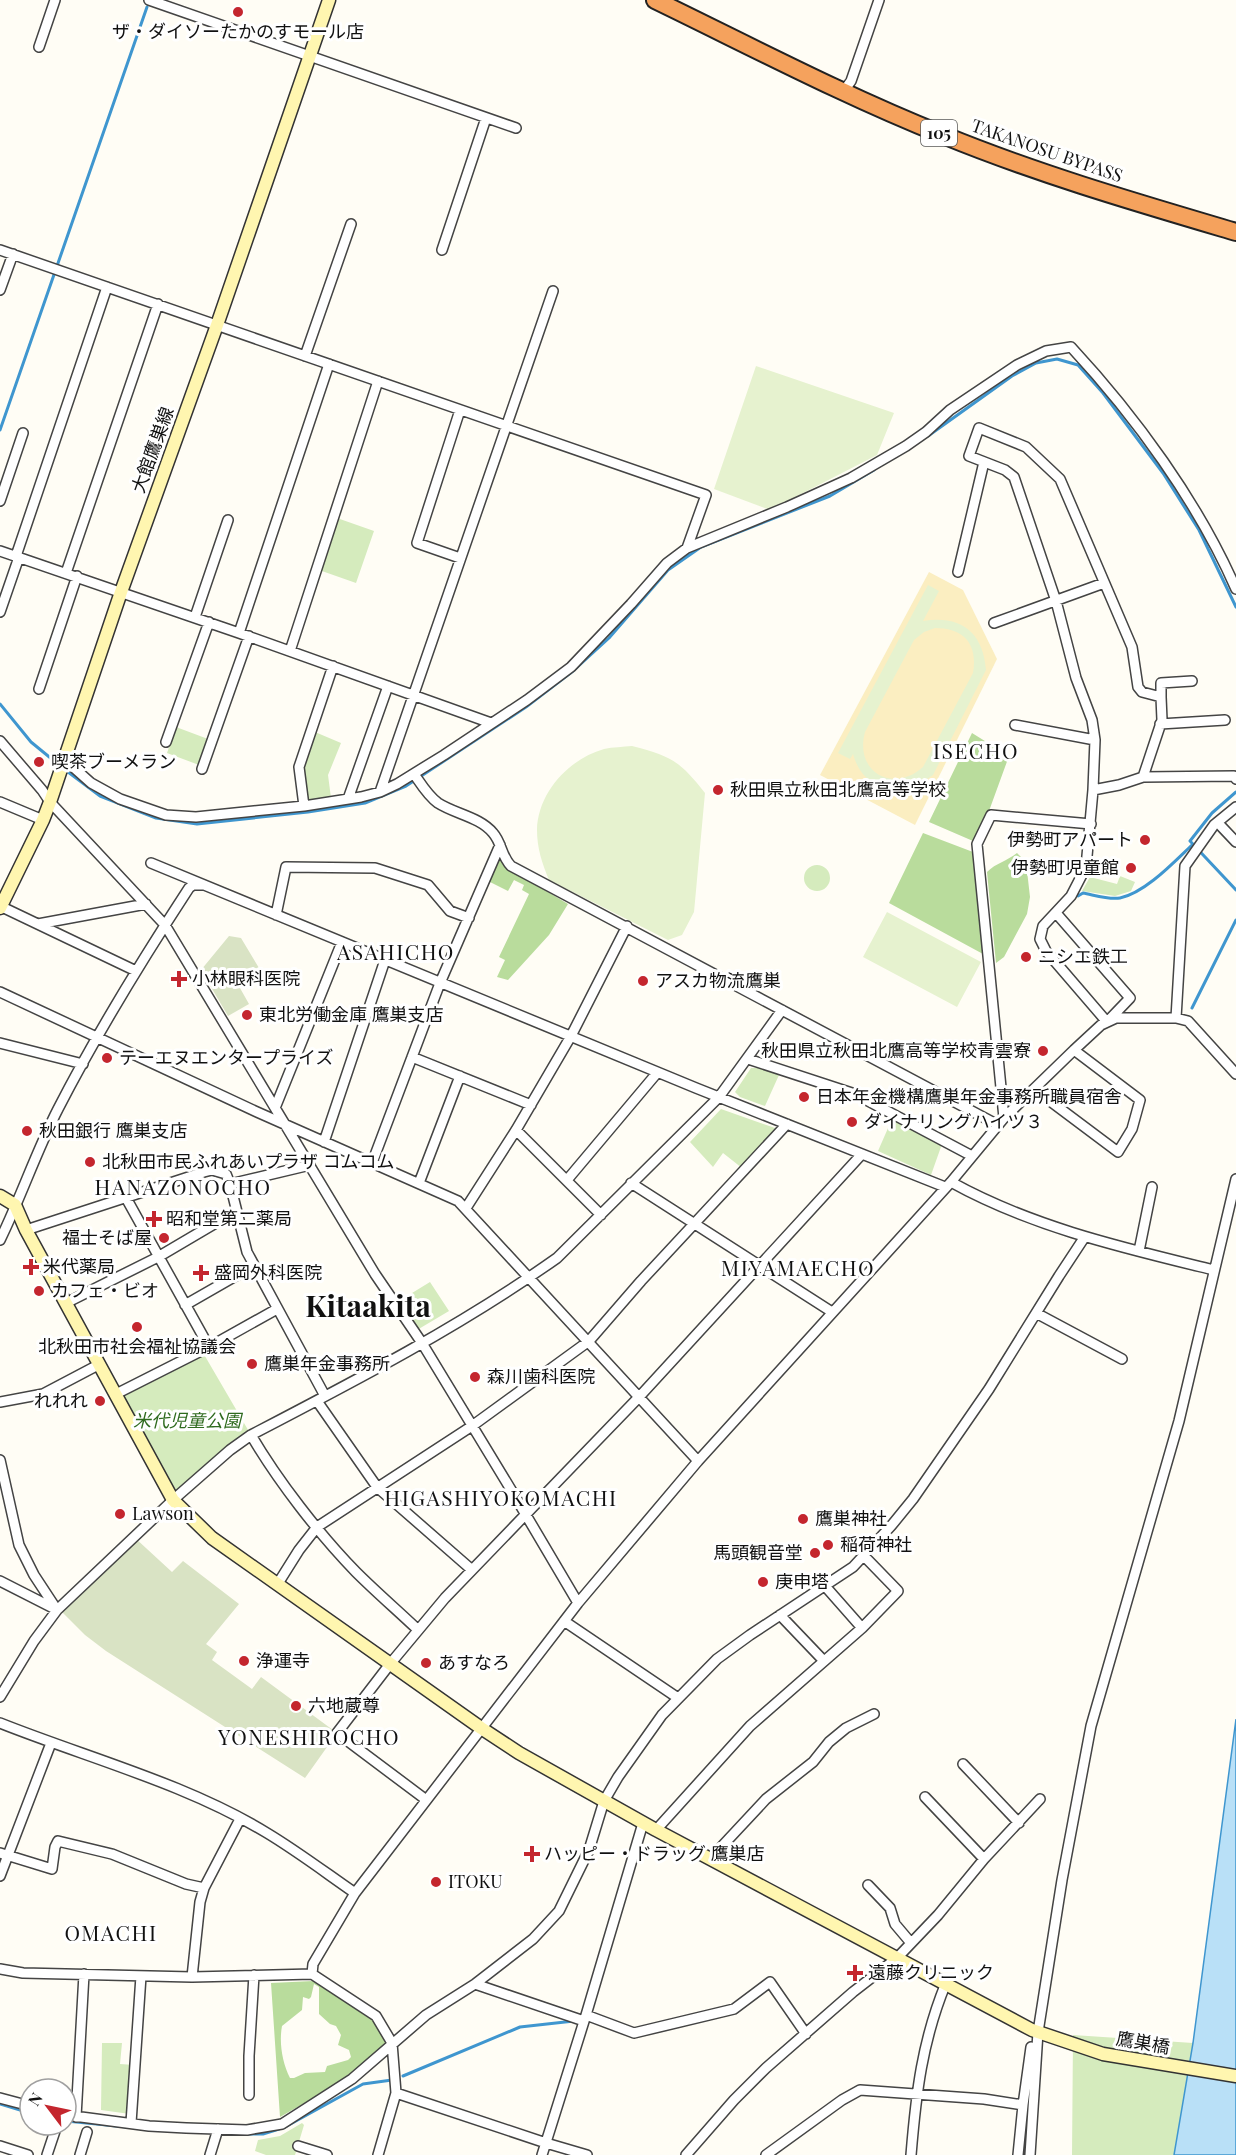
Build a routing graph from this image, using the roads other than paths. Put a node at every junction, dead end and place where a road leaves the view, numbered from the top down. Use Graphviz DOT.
graph roads {
  1 [pos="55,0"];
  2 [pos="149,0"];
  3 [pos="329,0"];
  4 [pos="655,0"];
  5 [pos="879,0"];
  6 [pos="39,47"];
  7 [pos="309,57"];
  8 [pos="843,92"];
  9 [pos="486,118"];
  10 [pos="516,128"];
  11 [pos="351,224"];
  12 [pos="1236,232"];
  13 [pos="0,250"];
  14 [pos="442,250"];
  15 [pos="13,254"];
  16 [pos="107,286"];
  17 [pos="0,290"];
  18 [pos="552,291"];
  19 [pos="158,304"];
  20 [pos="217,324"];
  21 [pos="305,356"];
  22 [pos="329,364"];
  23 [pos="378,381"];
  24 [pos="460,410"];
  25 [pos="506,426"];
  26 [pos="23,434"];
  27 [pos="984,462"];
  28 [pos="0,501"];
  29 [pos="228,520"];
  30 [pos="687,548"];
  31 [pos="0,551"];
  32 [pos="17,557"];
  33 [pos="460,558"];
  34 [pos="958,572"];
  35 [pos="66,573"];
  36 [pos="77,576"];
  37 [pos="1104,583"];
  38 [pos="1236,589"];
  39 [pos="121,592"];
  40 [pos="1056,601"];
  41 [pos="0,612"];
  42 [pos="195,617"];
  43 [pos="209,622"];
  44 [pos="994,623"];
  45 [pos="244,634"];
  46 [pos="290,651"];
  47 [pos="333,666"];
  48 [pos="1192,681"];
  49 [pos="388,686"];
  50 [pos="39,689"];
  51 [pos="413,694"];
  52 [pos="1161,697"];
  53 [pos="1225,720"];
  54 [pos="491,723"];
  55 [pos="1160,724"];
  56 [pos="1015,725"];
  57 [pos="0,741"];
  58 [pos="1095,741"];
  59 [pos="166,742"];
  60 [pos="62,764"];
  61 [pos="202,770"];
  62 [pos="416,776"];
  63 [pos="1143,777"];
  64 [pos="1236,779"];
  65 [pos="1093,790"];
  66 [pos="380,792"];
  67 [pos="348,799"];
  68 [pos="0,802"];
  69 [pos="50,802"];
  70 [pos="304,806"];
  71 [pos="1236,807"];
  72 [pos="43,820"];
  73 [pos="1218,823"];
  74 [pos="1090,824"];
  75 [pos="1236,842"];
  76 [pos="500,845"];
  77 [pos="151,863"];
  78 [pos="201,885"];
  79 [pos="146,904"];
  80 [pos="0,907"];
  81 [pos="1056,913"];
  82 [pos="276,915"];
  83 [pos="469,918"];
  84 [pos="38,924"];
  85 [pos="165,925"];
  86 [pos="627,926"];
  87 [pos="342,942"];
  88 [pos="385,960"];
  89 [pos="136,971"];
  90 [pos="440,983"];
  91 [pos="0,992"];
  92 [pos="782,1010"];
  93 [pos="1176,1018"];
  94 [pos="1107,1022"];
  95 [pos="98,1036"];
  96 [pos="571,1036"];
  97 [pos="0,1043"];
  98 [pos="1074,1050"];
  99 [pos="412,1057"];
  100 [pos="748,1059"];
  101 [pos="83,1064"];
  102 [pos="657,1073"];
  103 [pos="1236,1074"];
  104 [pos="460,1076"];
  105 [pos="1034,1089"];
  106 [pos="719,1097"];
  107 [pos="531,1105"];
  108 [pos="275,1108"];
  109 [pos="1001,1121"];
  110 [pos="787,1124"];
  111 [pos="286,1125"];
  112 [pos="516,1130"];
  113 [pos="324,1142"];
  114 [pos="862,1154"];
  115 [pos="972,1156"];
  116 [pos="372,1163"];
  117 [pos="310,1165"];
  118 [pos="1236,1179"];
  119 [pos="567,1180"];
  120 [pos="419,1183"];
  121 [pos="230,1184"];
  122 [pos="631,1184"];
  123 [pos="948,1184"];
  124 [pos="1152,1187"];
  125 [pos="0,1196"];
  126 [pos="124,1196"];
  127 [pos="15,1205"];
  128 [pos="466,1208"];
  129 [pos="236,1211"];
  130 [pos="601,1215"];
  131 [pos="695,1224"];
  132 [pos="26,1230"];
  133 [pos="1084,1238"];
  134 [pos="0,1240"];
  135 [pos="1139,1251"];
  136 [pos="158,1257"];
  137 [pos="253,1266"];
  138 [pos="760,1266"];
  139 [pos="1214,1270"];
  140 [pos="529,1278"];
  141 [pos="66,1303"];
  142 [pos="185,1305"];
  143 [pos="278,1309"];
  144 [pos="832,1312"];
  145 [pos="1036,1313"];
  146 [pos="589,1341"];
  147 [pos="422,1343"];
  148 [pos="209,1347"];
  149 [pos="1122,1359"];
  150 [pos="100,1364"];
  151 [pos="116,1394"];
  152 [pos="640,1396"];
  153 [pos="321,1399"];
  154 [pos="0,1402"];
  155 [pos="472,1426"];
  156 [pos="251,1435"];
  157 [pos="0,1460"];
  158 [pos="698,1461"];
  159 [pos="377,1487"];
  160 [pos="174,1500"];
  161 [pos="525,1515"];
  162 [pos="317,1527"];
  163 [pos="864,1556"];
  164 [pos="472,1570"];
  165 [pos="0,1581"];
  166 [pos="277,1585"];
  167 [pos="825,1586"];
  168 [pos="578,1603"];
  169 [pos="57,1610"];
  170 [pos="780,1615"];
  171 [pos="564,1621"];
  172 [pos="862,1628"];
  173 [pos="417,1629"];
  174 [pos="823,1660"];
  175 [pos="390,1664"];
  176 [pos="0,1697"];
  177 [pos="678,1698"];
  178 [pos="874,1714"];
  179 [pos="0,1723"];
  180 [pos="481,1728"];
  181 [pos="51,1743"];
  182 [pos="963,1764"];
  183 [pos="925,1797"];
  184 [pos="425,1799"];
  185 [pos="1040,1799"];
  186 [pos="604,1801"];
  187 [pos="240,1819"];
  188 [pos="643,1823"];
  189 [pos="1019,1823"];
  190 [pos="656,1830"];
  191 [pos="4,1855"];
  192 [pos="710,1859"];
  193 [pos="984,1859"];
  194 [pos="0,1876"];
  195 [pos="868,1885"];
  196 [pos="204,1887"];
  197 [pos="355,1893"];
  198 [pos="911,1943"];
  199 [pos="897,1958"];
  200 [pos="0,1969"];
  201 [pos="84,1974"];
  202 [pos="312,1974"];
  203 [pos="254,1975"];
  204 [pos="141,1976"];
  205 [pos="192,1977"];
  206 [pos="946,1983"];
  207 [pos="475,1984"];
  208 [pos="585,2018"];
  209 [pos="1039,2032"];
  210 [pos="806,2034"];
  211 [pos="392,2043"];
  212 [pos="1236,2076"];
  213 [pos="75,2077"];
  214 [pos="396,2093"];
  215 [pos="916,2094"];
  216 [pos="249,2095"];
  217 [pos="0,2098"];
  218 [pos="18,2103"];
  219 [pos="1023,2105"];
  220 [pos="78,2117"];
  221 [pos="131,2123"];
  222 [pos="218,2129"];
  223 [pos="87,2132"];
  224 [pos="53,2137"];
  225 [pos="546,2143"];
  226 [pos="0,2146"];
  227 [pos="298,2146"];
  228 [pos="28,2155"];
  229 [pos="47,2155"];
  230 [pos="80,2155"];
  231 [pos="210,2155"];
  232 [pos="327,2155"];
  233 [pos="378,2155"];
  234 [pos="542,2155"];
  235 [pos="587,2155"];
  236 [pos="686,2155"];
  237 [pos="766,2155"];
  238 [pos="911,2155"];
  239 [pos="1018,2155"];
  240 [pos="1030,2155"];
  1 -- 6 [label="street"];
  2 -- 7 [label="street"];
  3 -- 7 [label="street, 大館鷹巣線"];
  4 -- 8 [label="highway, TAKANOSU BYPASS / 105"];
  5 -- 8 [label="street"];
  7 -- 9 [label="street"];
  7 -- 20 [label="street, 大館鷹巣線"];
  8 -- 12 [label="highway, TAKANOSU BYPASS / 105"];
  9 -- 10 [label="street"];
  9 -- 14 [label="street"];
  11 -- 21 [label="street"];
  13 -- 15 [label="street"];
  15 -- 16 [label="street"];
  15 -- 17 [label="street"];
  16 -- 19 [label="street"];
  16 -- 32 [label="street"];
  18 -- 25 [label="street"];
  19 -- 20 [label="street"];
  19 -- 35 [label="street"];
  20 -- 21 [label="street"];
  20 -- 39 [label="street, 大館鷹巣線"];
  21 -- 22 [label="street"];
  22 -- 23 [label="street"];
  22 -- 45 [label="street"];
  23 -- 24 [label="street"];
  23 -- 46 [label="street"];
  24 -- 25 [label="street"];
  24 -- 33 [label="street"];
  25 -- 30 [label="street"];
  25 -- 33 [label="street"];
  26 -- 28 [label="street"];
  27 -- 34 [label="street"];
  27 -- 37 [label="street"];
  27 -- 40 [label="street"];
  29 -- 42 [label="street"];
  30 -- 38 [label="street"];
  30 -- 54 [label="street"];
  31 -- 32 [label="street"];
  32 -- 35 [label="street"];
  32 -- 41 [label="street"];
  33 -- 51 [label="street"];
  35 -- 36 [label="street"];
  36 -- 39 [label="street"];
  36 -- 50 [label="street"];
  37 -- 40 [label="street"];
  37 -- 52 [label="street"];
  39 -- 42 [label="street"];
  39 -- 60 [label="street, 大館鷹巣線"];
  40 -- 44 [label="street"];
  40 -- 58 [label="street"];
  42 -- 43 [label="street"];
  43 -- 45 [label="street"];
  43 -- 59 [label="street"];
  45 -- 46 [label="street"];
  45 -- 61 [label="street"];
  46 -- 47 [label="street"];
  47 -- 49 [label="street"];
  47 -- 70 [label="street"];
  48 -- 52 [label="street"];
  49 -- 51 [label="street"];
  49 -- 67 [label="street"];
  51 -- 54 [label="street"];
  51 -- 66 [label="street"];
  52 -- 55 [label="street"];
  53 -- 55 [label="street"];
  54 -- 62 [label="street"];
  55 -- 63 [label="street"];
  56 -- 58 [label="street"];
  57 -- 69 [label="street"];
  58 -- 65 [label="street"];
  60 -- 69 [label="street, 大館鷹巣線"];
  60 -- 70 [label="street"];
  62 -- 66 [label="street"];
  62 -- 76 [label="street"];
  63 -- 64 [label="street"];
  63 -- 65 [label="street"];
  65 -- 74 [label="street"];
  66 -- 67 [label="street"];
  67 -- 70 [label="street"];
  68 -- 72 [label="street"];
  69 -- 72 [label="street, 大館鷹巣線"];
  69 -- 79 [label="street"];
  71 -- 73 [label="street"];
  72 -- 80 [label="street, 大館鷹巣線"];
  73 -- 75 [label="street"];
  73 -- 93 [label="street"];
  74 -- 81 [label="street"];
  74 -- 109 [label="street"];
  76 -- 83 [label="street"];
  76 -- 86 [label="street"];
  77 -- 78 [label="street"];
  78 -- 82 [label="street"];
  78 -- 85 [label="street"];
  79 -- 84 [label="street"];
  79 -- 85 [label="street"];
  80 -- 84 [label="street"];
  81 -- 94 [label="street"];
  81 -- 94 [label="street"];
  82 -- 83 [label="street"];
  82 -- 87 [label="street"];
  83 -- 90 [label="street"];
  84 -- 89 [label="street"];
  85 -- 89 [label="street"];
  85 -- 108 [label="street"];
  86 -- 92 [label="street"];
  86 -- 96 [label="street"];
  87 -- 88 [label="street"];
  87 -- 108 [label="street"];
  88 -- 90 [label="street"];
  88 -- 113 [label="street"];
  89 -- 95 [label="street"];
  90 -- 96 [label="street"];
  90 -- 99 [label="street"];
  91 -- 95 [label="street"];
  92 -- 100 [label="street"];
  92 -- 109 [label="street"];
  93 -- 94 [label="street"];
  93 -- 103 [label="street"];
  94 -- 98 [label="street"];
  95 -- 101 [label="street"];
  95 -- 111 [label="street"];
  96 -- 102 [label="street"];
  96 -- 107 [label="street"];
  97 -- 101 [label="street"];
  98 -- 105 [label="street"];
  98 -- 105 [label="street"];
  99 -- 104 [label="street"];
  99 -- 116 [label="street"];
  100 -- 106 [label="street"];
  100 -- 115 [label="street"];
  101 -- 127 [label="street"];
  102 -- 106 [label="street"];
  102 -- 119 [label="street"];
  104 -- 107 [label="street"];
  104 -- 120 [label="street"];
  105 -- 109 [label="street"];
  106 -- 110 [label="street"];
  106 -- 122 [label="street"];
  107 -- 112 [label="street"];
  108 -- 111 [label="street"];
  109 -- 115 [label="street"];
  110 -- 114 [label="street"];
  110 -- 131 [label="street"];
  111 -- 113 [label="street"];
  111 -- 117 [label="street"];
  112 -- 119 [label="street"];
  112 -- 128 [label="street"];
  113 -- 116 [label="street"];
  114 -- 123 [label="street"];
  114 -- 138 [label="street"];
  115 -- 123 [label="street"];
  116 -- 120 [label="street"];
  117 -- 121 [label="street"];
  117 -- 147 [label="street"];
  118 -- 139 [label="street"];
  119 -- 130 [label="street"];
  120 -- 128 [label="street"];
  121 -- 126 [label="street"];
  121 -- 129 [label="street"];
  122 -- 130 [label="street"];
  122 -- 131 [label="street"];
  123 -- 133 [label="street"];
  123 -- 144 [label="street"];
  124 -- 135 [label="street"];
  125 -- 127 [label="street"];
  126 -- 132 [label="street"];
  126 -- 136 [label="street"];
  127 -- 132 [label="street, 鷹巣橋"];
  127 -- 134 [label="street"];
  128 -- 140 [label="street"];
  129 -- 136 [label="street"];
  129 -- 137 [label="street"];
  130 -- 140 [label="street"];
  131 -- 138 [label="street"];
  131 -- 146 [label="street"];
  132 -- 141 [label="street, 鷹巣橋"];
  133 -- 135 [label="street"];
  133 -- 145 [label="street"];
  135 -- 139 [label="street"];
  136 -- 141 [label="street"];
  136 -- 142 [label="street"];
  137 -- 142 [label="street"];
  137 -- 143 [label="street"];
  138 -- 144 [label="street"];
  138 -- 152 [label="street"];
  139 -- 209 [label="street"];
  140 -- 146 [label="street"];
  140 -- 147 [label="street"];
  141 -- 150 [label="street, 鷹巣橋"];
  142 -- 148 [label="street"];
  143 -- 148 [label="street"];
  143 -- 153 [label="street"];
  144 -- 158 [label="street"];
  145 -- 149 [label="street"];
  145 -- 163 [label="street"];
  146 -- 152 [label="street"];
  146 -- 155 [label="street"];
  147 -- 153 [label="street"];
  147 -- 155 [label="street"];
  148 -- 151 [label="street"];
  150 -- 151 [label="street, 鷹巣橋"];
  150 -- 154 [label="street"];
  151 -- 160 [label="street, 鷹巣橋"];
  152 -- 158 [label="street"];
  152 -- 161 [label="street"];
  153 -- 156 [label="street"];
  153 -- 159 [label="street"];
  155 -- 159 [label="street"];
  155 -- 161 [label="street"];
  156 -- 160 [label="street"];
  156 -- 162 [label="street"];
  157 -- 169 [label="street"];
  158 -- 168 [label="street"];
  159 -- 162 [label="street"];
  159 -- 164 [label="street"];
  160 -- 166 [label="street, 鷹巣橋"];
  160 -- 169 [label="street"];
  161 -- 164 [label="street"];
  161 -- 168 [label="street"];
  162 -- 166 [label="street"];
  162 -- 173 [label="street"];
  163 -- 167 [label="street"];
  163 -- 172 [label="street"];
  164 -- 173 [label="street"];
  165 -- 169 [label="street"];
  166 -- 175 [label="street, 鷹巣橋"];
  167 -- 170 [label="street"];
  167 -- 172 [label="street"];
  168 -- 171 [label="street"];
  169 -- 176 [label="street"];
  170 -- 174 [label="street"];
  170 -- 177 [label="street"];
  171 -- 177 [label="street"];
  171 -- 180 [label="street"];
  172 -- 174 [label="street"];
  173 -- 175 [label="street"];
  174 -- 190 [label="street"];
  175 -- 180 [label="street, 鷹巣橋"];
  175 -- 184 [label="street"];
  177 -- 186 [label="street"];
  178 -- 192 [label="street"];
  179 -- 181 [label="street"];
  180 -- 184 [label="street"];
  180 -- 186 [label="street, 鷹巣橋"];
  181 -- 187 [label="street"];
  181 -- 191 [label="street"];
  182 -- 189 [label="street"];
  183 -- 193 [label="street"];
  184 -- 197 [label="street"];
  185 -- 189 [label="street"];
  186 -- 188 [label="street, 鷹巣橋"];
  186 -- 207 [label="street"];
  187 -- 196 [label="street"];
  187 -- 197 [label="street"];
  188 -- 190 [label="street, 鷹巣橋"];
  188 -- 208 [label="street"];
  189 -- 193 [label="street"];
  190 -- 192 [label="street, 鷹巣橋"];
  191 -- 194 [label="street"];
  191 -- 196 [label="street"];
  192 -- 199 [label="street, 鷹巣橋"];
  193 -- 198 [label="street"];
  195 -- 198 [label="street"];
  196 -- 205 [label="street"];
  197 -- 202 [label="street"];
  198 -- 199 [label="street"];
  199 -- 206 [label="street, 鷹巣橋"];
  199 -- 210 [label="street"];
  200 -- 201 [label="street"];
  201 -- 204 [label="street"];
  201 -- 213 [label="street"];
  202 -- 203 [label="street"];
  202 -- 211 [label="street"];
  203 -- 205 [label="street"];
  203 -- 216 [label="street"];
  204 -- 205 [label="street"];
  204 -- 221 [label="street"];
  206 -- 209 [label="street, 鷹巣橋"];
  206 -- 215 [label="street"];
  207 -- 208 [label="street"];
  207 -- 211 [label="street"];
  208 -- 210 [label="street"];
  208 -- 225 [label="street"];
  209 -- 212 [label="street, 鷹巣橋"];
  209 -- 219 [label="street"];
  209 -- 240 [label="street"];
  210 -- 236 [label="street"];
  211 -- 214 [label="street"];
  211 -- 222 [label="street"];
  214 -- 225 [label="street"];
  214 -- 233 [label="street"];
  215 -- 219 [label="street"];
  215 -- 237 [label="street"];
  215 -- 238 [label="street"];
  217 -- 218 [label="street"];
  219 -- 239 [label="street"];
  220 -- 221 [label="street"];
  221 -- 222 [label="street"];
  222 -- 231 [label="street"];
  223 -- 230 [label="street"];
  224 -- 229 [label="street"];
  225 -- 234 [label="street"];
  225 -- 235 [label="street"];
  226 -- 228 [label="street"];
  227 -- 232 [label="street"];
}
